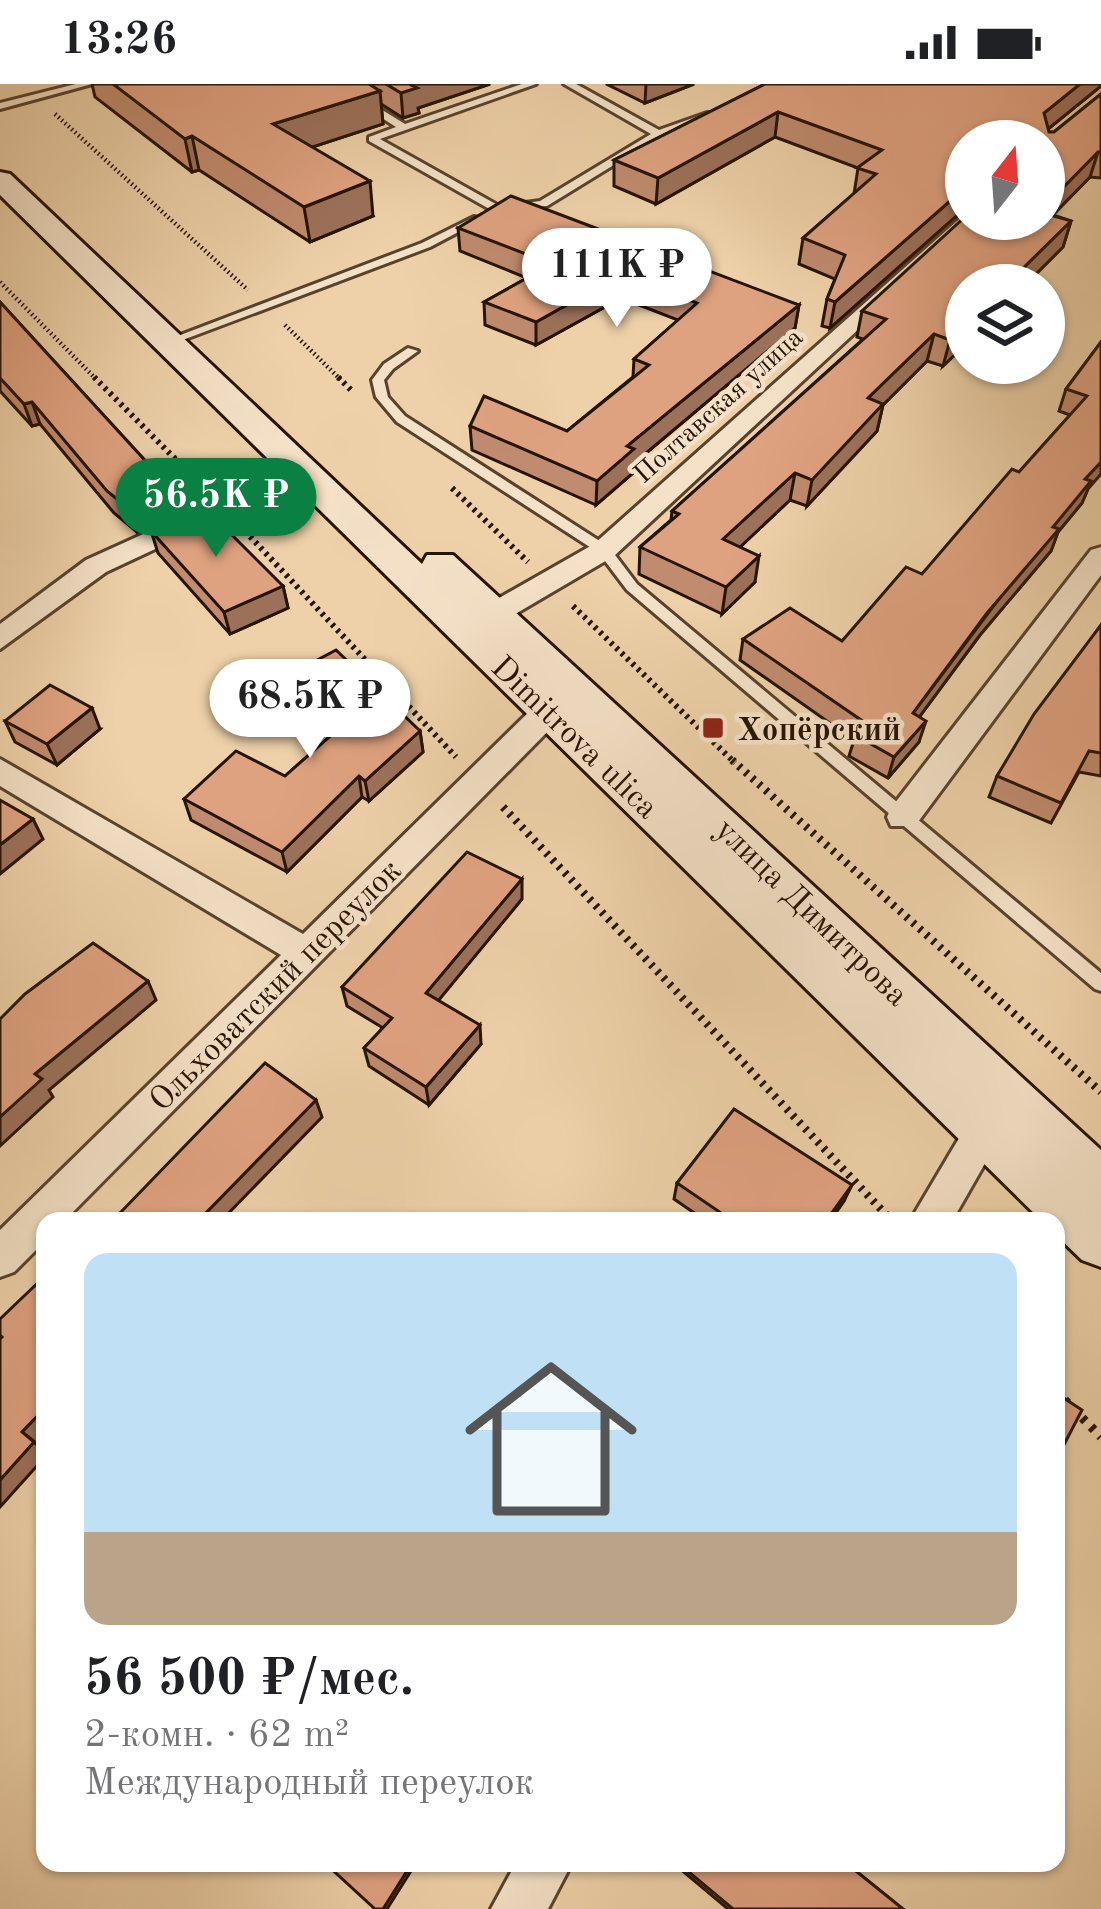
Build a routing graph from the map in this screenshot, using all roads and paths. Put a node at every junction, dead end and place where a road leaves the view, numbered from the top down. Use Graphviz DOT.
graph roads {
  1 [pos="88,84"];
  2 [pos="334,84"];
  3 [pos="531,84"];
  4 [pos="569,84"];
  5 [pos="0,106"];
  6 [pos="717,112"];
  7 [pos="404,128"];
  8 [pos="658,134"];
  9 [pos="0,146"];
  10 [pos="0,180"];
  11 [pos="497,209"];
  12 [pos="945,238"];
  13 [pos="0,282"];
  14 [pos="182,338"];
  15 [pos="412,351"];
  16 [pos="298,472"];
  17 [pos="223,507"];
  18 [pos="604,550"];
  19 [pos="1101,556"];
  20 [pos="495,613"];
  21 [pos="0,639"];
  22 [pos="549,711"];
  23 [pos="700,732"];
  24 [pos="0,771"];
  25 [pos="478,781"];
  26 [pos="903,818"];
  27 [pos="305,952"];
  28 [pos="1101,984"];
  29 [pos="1101,1092"];
  30 [pos="986,1130"];
  31 [pos="1101,1184"];
  32 [pos="46,1212"];
  33 [pos="884,1212"];
  34 [pos="936,1212"];
  35 [pos="36,1222"];
  36 [pos="1101,1242"];
  37 [pos="0,1258"];
  38 [pos="1065,1399"];
  39 [pos="1101,1437"];
  40 [pos="541,1872"];
  41 [pos="518,1909"];
  1 -- 5 [label="lane"];
  2 -- 7 [label="lane"];
  3 -- 7 [label="lane"];
  4 -- 8 [label="lane"];
  6 -- 8 [label="lane"];
  7 -- 11 [label="lane"];
  8 -- 11 [label="lane"];
  9 -- 14 [label="main road, улица Димитрова"];
  10 -- 14 [label="main road, Dimitrova ulica"];
  11 -- 14 [label="lane"];
  12 -- 18 [label="street, Полтавская улица"];
  13 -- 17 [label="path"];
  14 -- 16 [label="main road, Dimitrova ulica"];
  14 -- 20 [label="main road, улица Димитрова"];
  15 -- 18 [label="lane"];
  16 -- 17 [label="street"];
  16 -- 22 [label="main road, Dimitrova ulica"];
  17 -- 21 [label="street"];
  17 -- 25 [label="path"];
  18 -- 20 [label="street, Полтавская улица"];
  18 -- 26 [label="lane"];
  19 -- 26 [label="street"];
  20 -- 31 [label="main road, улица Димитрова"];
  22 -- 25 [label="street, Ольховатский переулок"];
  22 -- 30 [label="main road, Dimitrova ulica"];
  23 -- 29 [label="path"];
  24 -- 27 [label="street"];
  25 -- 27 [label="street, Ольховатский переулок"];
  25 -- 33 [label="path"];
  26 -- 28 [label="lane"];
  27 -- 32 [label="street, Ольховатский переулок"];
  30 -- 34 [label="street"];
  30 -- 36 [label="main road, Dimitrova ulica"];
  35 -- 37 [label="street, Ольховатский переулок"];
  38 -- 39 [label="path"];
  40 -- 41 [label="street"];
}
